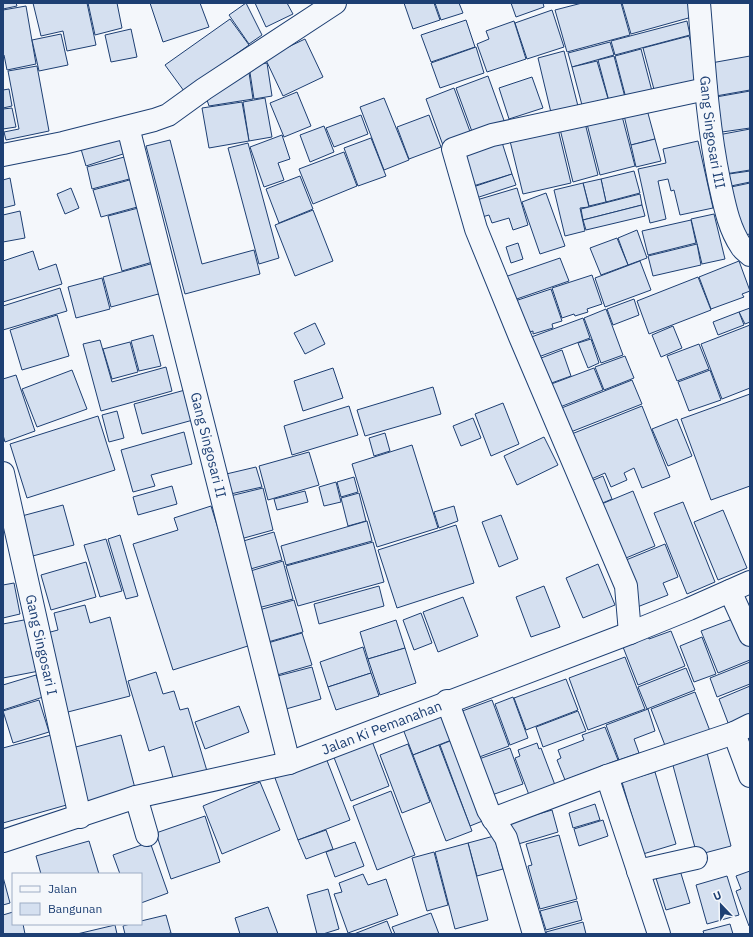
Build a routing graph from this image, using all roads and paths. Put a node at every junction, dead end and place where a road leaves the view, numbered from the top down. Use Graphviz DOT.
graph roads {
  1 [pos="335,3"];
  2 [pos="699,3"];
  3 [pos="706,89"];
  4 [pos="128,127"];
  5 [pos="3,155"];
  6 [pos="750,255"];
  7 [pos="3,473"];
  8 [pos="750,582"];
  9 [pos="730,591"];
  10 [pos="630,633"];
  11 [pos="750,635"];
  12 [pos="447,701"];
  13 [pos="742,729"];
  14 [pos="289,763"];
  15 [pos="607,776"];
  16 [pos="750,776"];
  17 [pos="136,798"];
  18 [pos="80,817"];
  19 [pos="493,819"];
  20 [pos="147,835"];
  21 [pos="3,841"];
  22 [pos="696,858"];
  23 [pos="638,871"];
  24 [pos="534,934"];
  25 [pos="659,934"];
  1 -- 4 [label="street"];
  2 -- 3 [label="street, Gang Singosari III"];
  3 -- 6 [label="street, Gang Singosari III"];
  3 -- 10 [label="street"];
  4 -- 5 [label="street"];
  4 -- 14 [label="street, Gang Singosari II"];
  7 -- 18 [label="street, Gang Singosari I"];
  8 -- 9 [label="street, Jalan Ki Pemanahan"];
  9 -- 10 [label="street, Jalan Ki Pemanahan"];
  9 -- 11 [label="street"];
  10 -- 12 [label="street, Jalan Ki Pemanahan"];
  12 -- 14 [label="street, Jalan Ki Pemanahan"];
  12 -- 19 [label="street"];
  13 -- 15 [label="street"];
  13 -- 16 [label="street"];
  14 -- 17 [label="street, Jalan Ki Pemanahan"];
  15 -- 19 [label="street"];
  15 -- 23 [label="street"];
  17 -- 18 [label="street, Jalan Ki Pemanahan"];
  17 -- 20 [label="street"];
  18 -- 21 [label="street, Jalan Ki Pemanahan"];
  19 -- 24 [label="street"];
  22 -- 23 [label="street"];
  23 -- 25 [label="street"];
}
